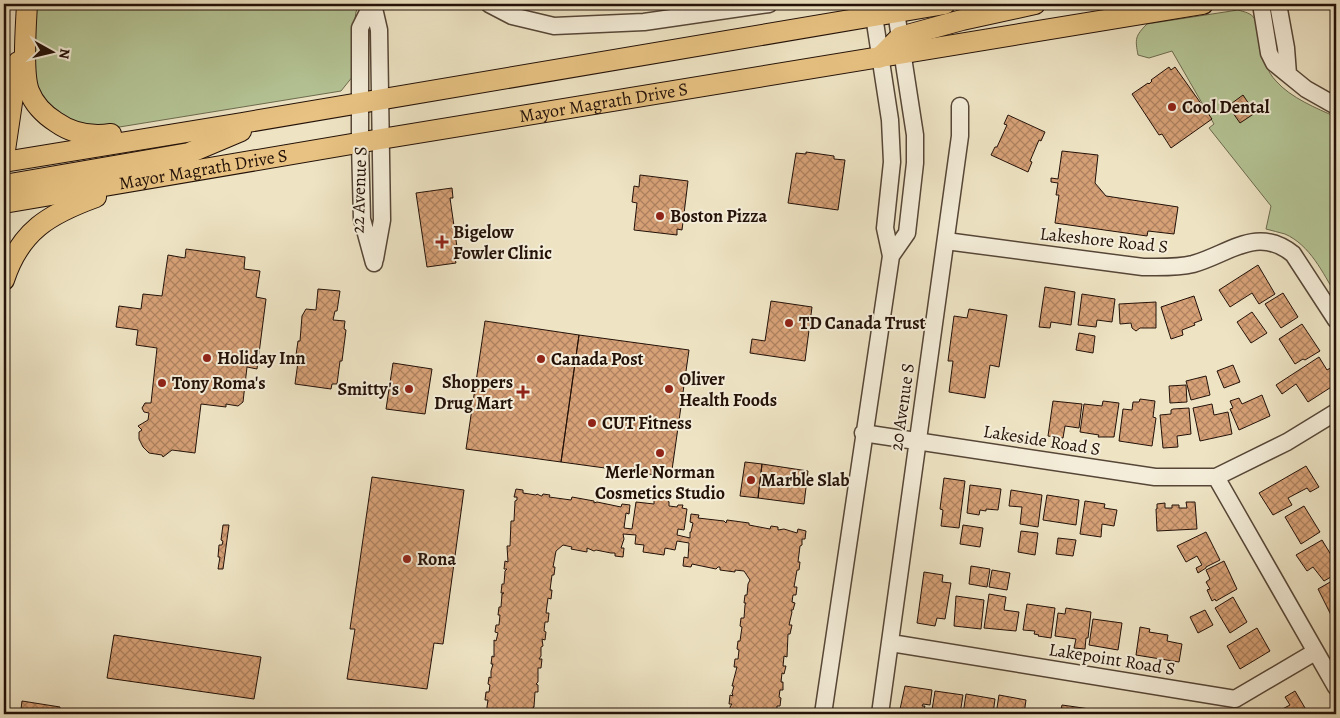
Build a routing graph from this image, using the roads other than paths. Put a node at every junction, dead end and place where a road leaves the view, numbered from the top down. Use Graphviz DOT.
graph roads {
  1 [pos="26,4"];
  2 [pos="373,4"];
  3 [pos="488,4"];
  4 [pos="769,4"];
  5 [pos="945,4"];
  6 [pos="1035,4"];
  7 [pos="1203,4"];
  8 [pos="1261,4"];
  9 [pos="1278,4"];
  10 [pos="736,7"];
  11 [pos="896,12"];
  12 [pos="874,16"];
  13 [pos="901,45"];
  14 [pos="879,58"];
  15 [pos="1288,74"];
  16 [pos="370,101"];
  17 [pos="960,106"];
  18 [pos="1336,106"];
  19 [pos="275,117"];
  20 [pos="242,123"];
  21 [pos="381,139"];
  22 [pos="360,143"];
  23 [pos="4,157"];
  24 [pos="4,162"];
  25 [pos="238,164"];
  26 [pos="4,185"];
  27 [pos="4,203"];
  28 [pos="946,241"];
  29 [pos="891,256"];
  30 [pos="4,280"];
  31 [pos="1336,320"];
  32 [pos="1336,412"];
  33 [pos="863,433"];
  34 [pos="918,440"];
  35 [pos="1216,477"];
  36 [pos="891,644"];
  37 [pos="1315,652"];
  38 [pos="1336,687"];
  39 [pos="823,714"];
  40 [pos="880,714"];
  1 -- 20 [label="main road"];
  1 -- 23 [label="main road"];
  2 -- 16 [label="street, 22 Avenue S"];
  3 -- 10 [label="street"];
  4 -- 10 [label="street"];
  5 -- 11 [label="main road"];
  6 -- 13 [label="main road"];
  7 -- 13 [label="main road, Mayor Magrath Drive S"];
  8 -- 15 [label="street"];
  9 -- 15 [label="street"];
  11 -- 12 [label="main road"];
  11 -- 13 [label="street, 20 Avenue S"];
  12 -- 14 [label="street, 20 Avenue S"];
  12 -- 16 [label="main road"];
  13 -- 14 [label="main road, Mayor Magrath Drive S"];
  13 -- 29 [label="street, 20 Avenue S"];
  14 -- 21 [label="main road, Mayor Magrath Drive S"];
  14 -- 29 [label="street, 20 Avenue S"];
  15 -- 18 [label="street"];
  16 -- 19 [label="main road"];
  16 -- 21 [label="street, 22 Avenue S"];
  16 -- 22 [label="street, 22 Avenue S"];
  17 -- 28 [label="street, 20 Avenue S"];
  19 -- 20 [label="main road"];
  19 -- 26 [label="main road"];
  20 -- 24 [label="main road"];
  21 -- 22 [label="main road, Mayor Magrath Drive S"];
  21 -- 22 [label="street, 22 Avenue S"];
  22 -- 25 [label="main road, Mayor Magrath Drive S"];
  25 -- 27 [label="main road, Mayor Magrath Drive S"];
  25 -- 30 [label="main road"];
  28 -- 31 [label="street, Lakeshore Road S"];
  28 -- 34 [label="street, 20 Avenue S"];
  29 -- 33 [label="street, 20 Avenue S"];
  32 -- 35 [label="street, Lakeside Road S"];
  33 -- 34 [label="street, Lakeside Road S"];
  33 -- 39 [label="street, 20 Avenue S"];
  34 -- 35 [label="street, Lakeside Road S"];
  34 -- 36 [label="street, 20 Avenue S"];
  35 -- 37 [label="street"];
  36 -- 37 [label="street, Lakepoint Road S"];
  36 -- 40 [label="street, 20 Avenue S"];
  37 -- 38 [label="street"];
}
